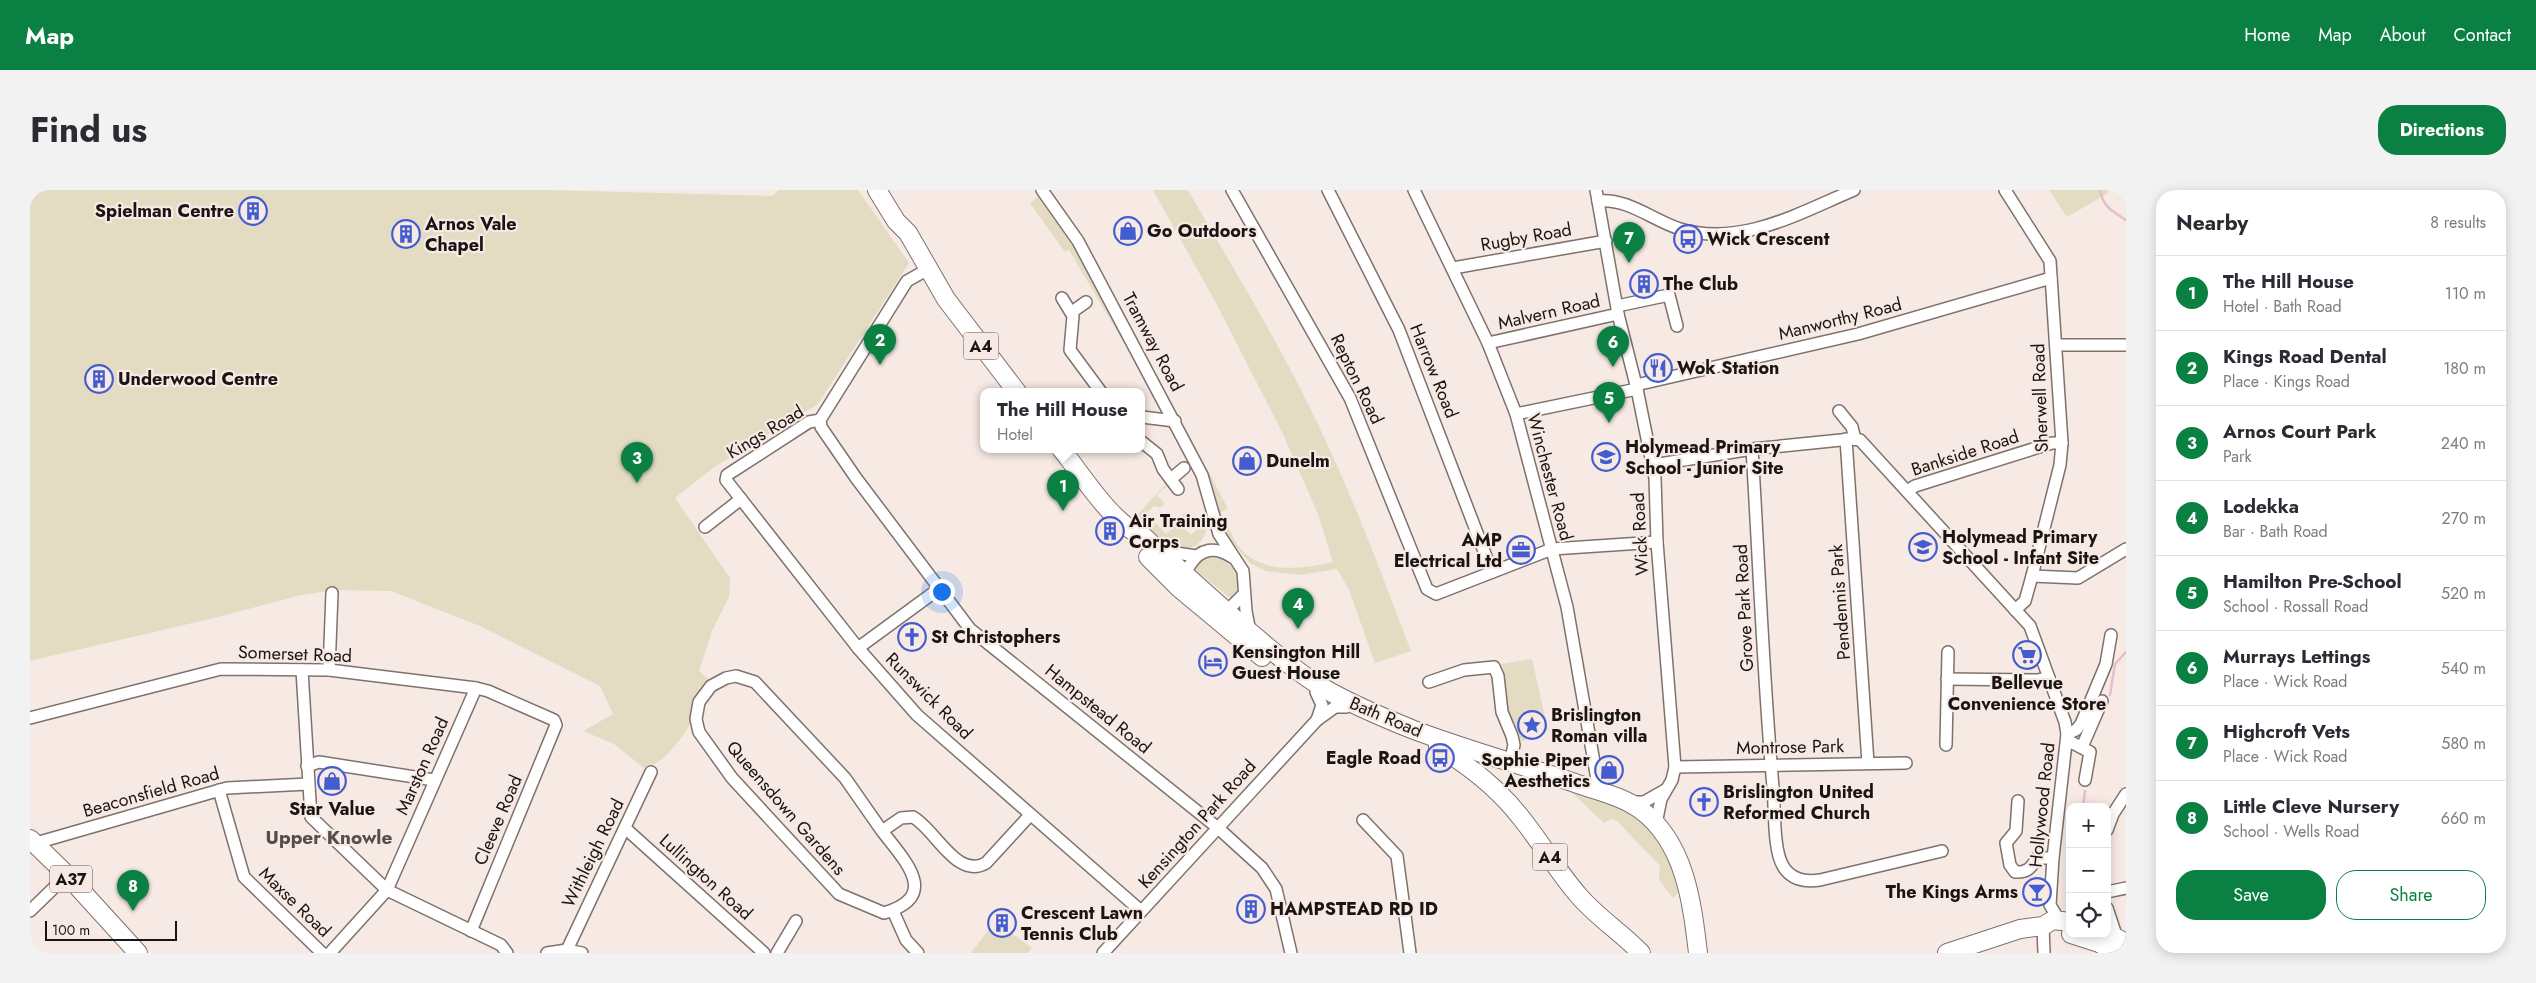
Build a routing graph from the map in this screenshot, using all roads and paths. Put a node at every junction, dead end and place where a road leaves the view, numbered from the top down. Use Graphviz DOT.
graph roads {
  1 [pos="877,190"];
  2 [pos="1042,190"];
  3 [pos="1232,190"];
  4 [pos="1328,190"];
  5 [pos="1414,190"];
  6 [pos="1854,190"];
  7 [pos="2005,190"];
  8 [pos="1597,195"];
  9 [pos="1606,241"];
  10 [pos="1452,268"];
  11 [pos="928,276"];
  12 [pos="2051,278"];
  13 [pos="1062,298"];
  14 [pos="1086,302"];
  15 [pos="1618,310"];
  16 [pos="1072,312"];
  17 [pos="1677,326"];
  18 [pos="1488,344"];
  19 [pos="2056,344"];
  20 [pos="2126,345"];
  21 [pos="1637,387"];
  22 [pos="1014,388"];
  23 [pos="1098,388"];
  24 [pos="1838,411"];
  25 [pos="1516,414"];
  26 [pos="1145,417"];
  27 [pos="820,420"];
  28 [pos="1174,421"];
  29 [pos="1851,439"];
  30 [pos="2062,443"];
  31 [pos="1145,444"];
  32 [pos="1752,449"];
  33 [pos="1064,453"];
  34 [pos="1653,465"];
  35 [pos="1184,468"];
  36 [pos="728,475"];
  37 [pos="1170,479"];
  38 [pos="1178,489"];
  39 [pos="1908,491"];
  40 [pos="741,499"];
  41 [pos="1214,519"];
  42 [pos="706,528"];
  43 [pos="1132,532"];
  44 [pos="1657,542"];
  45 [pos="1155,548"];
  46 [pos="1552,549"];
  47 [pos="2126,549"];
  48 [pos="1200,554"];
  49 [pos="1232,557"];
  50 [pos="1492,572"];
  51 [pos="1184,575"];
  52 [pos="2032,576"];
  53 [pos="940,588"];
  54 [pos="332,593"];
  55 [pos="1244,594"];
  56 [pos="1190,595"];
  57 [pos="2015,610"];
  58 [pos="1222,616"];
  59 [pos="1250,632"];
  60 [pos="2111,635"];
  61 [pos="858,648"];
  62 [pos="1948,652"];
  63 [pos="302,670"];
  64 [pos="329,670"];
  65 [pos="2049,678"];
  66 [pos="1947,679"];
  67 [pos="1430,682"];
  68 [pos="476,688"];
  69 [pos="1316,692"];
  70 [pos="2102,701"];
  71 [pos="1346,707"];
  72 [pos="30,718"];
  73 [pos="1317,720"];
  74 [pos="556,722"];
  75 [pos="1386,722"];
  76 [pos="1415,734"];
  77 [pos="2067,737"];
  78 [pos="1946,745"];
  79 [pos="2082,747"];
  80 [pos="1510,762"];
  81 [pos="1868,763"];
  82 [pos="1906,764"];
  83 [pos="1771,765"];
  84 [pos="307,766"];
  85 [pos="1675,768"];
  86 [pos="650,772"];
  87 [pos="434,780"];
  88 [pos="2085,780"];
  89 [pos="308,784"];
  90 [pos="219,790"];
  91 [pos="1665,790"];
  92 [pos="1599,791"];
  93 [pos="2126,794"];
  94 [pos="1504,799"];
  95 [pos="1626,801"];
  96 [pos="2018,801"];
  97 [pos="1030,815"];
  98 [pos="2111,819"];
  99 [pos="1363,820"];
  100 [pos="1656,824"];
  101 [pos="625,828"];
  102 [pos="1218,828"];
  103 [pos="882,831"];
  104 [pos="33,841"];
  105 [pos="1942,851"];
  106 [pos="2053,858"];
  107 [pos="67,875"];
  108 [pos="2126,888"];
  109 [pos="387,890"];
  110 [pos="2111,891"];
  111 [pos="30,911"];
  112 [pos="892,911"];
  113 [pos="1141,911"];
  114 [pos="796,921"];
  115 [pos="2063,927"];
  116 [pos="471,931"];
  117 [pos="2111,941"];
  118 [pos="130,950"];
  119 [pos="568,950"];
  120 [pos="1697,950"];
  121 [pos="322,953"];
  122 [pos="330,953"];
  123 [pos="507,953"];
  124 [pos="547,953"];
  125 [pos="582,953"];
  126 [pos="764,953"];
  127 [pos="777,953"];
  128 [pos="918,953"];
  129 [pos="1103,953"];
  130 [pos="1291,953"];
  131 [pos="1410,953"];
  132 [pos="1642,953"];
  133 [pos="1947,953"];
  134 [pos="2044,953"];
  1 -- 11 [label="highway, A4"];
  2 -- 28 [label="street, Tramway Road"];
  3 -- 50 [label="street, Repton Road"];
  4 -- 50 [label="street, Harrow Road"];
  5 -- 10 [label="street, Winchester Road"];
  6 -- 8 [label="street"];
  7 -- 12 [label="street, Sherwell Road"];
  8 -- 9 [label="street, Wick Road"];
  9 -- 10 [label="street, Rugby Road"];
  9 -- 15 [label="street, Wick Road"];
  10 -- 18 [label="street, Winchester Road"];
  11 -- 22 [label="highway, A4"];
  11 -- 27 [label="street, Kings Road"];
  12 -- 19 [label="street, Sherwell Road"];
  12 -- 21 [label="street, Manworthy Road"];
  13 -- 16 [label="street"];
  14 -- 16 [label="street"];
  15 -- 17 [label="street, Malvern Road"];
  15 -- 18 [label="street, Malvern Road"];
  15 -- 21 [label="street, Wick Road"];
  16 -- 23 [label="street"];
  18 -- 25 [label="street, Winchester Road"];
  19 -- 20 [label="street"];
  19 -- 30 [label="street, Sherwell Road"];
  21 -- 25 [label="street, Manworthy Road"];
  21 -- 34 [label="street, Wick Road"];
  24 -- 29 [label="street, Hollywood Road"];
  25 -- 46 [label="street, Winchester Road"];
  26 -- 28 [label="street"];
  27 -- 36 [label="street, Kings Road"];
  27 -- 53 [label="street, Hampstead Road"];
  28 -- 41 [label="street, Tramway Road"];
  29 -- 32 [label="street"];
  29 -- 39 [label="street, Hollywood Road"];
  29 -- 81 [label="street, Pendennis Park"];
  30 -- 39 [label="street, Bankside Road"];
  30 -- 52 [label="street, Sherwell Road"];
  31 -- 37 [label="street"];
  32 -- 34 [label="street"];
  32 -- 83 [label="street, Grove Park Road"];
  33 -- 43 [label="highway, Bath Road / A4"];
  34 -- 44 [label="street, Wick Road"];
  35 -- 37 [label="street"];
  36 -- 40 [label="street, Runswick Road"];
  37 -- 38 [label="street"];
  39 -- 57 [label="street, Hollywood Road"];
  40 -- 42 [label="street"];
  40 -- 61 [label="street, Runswick Road"];
  41 -- 48 [label="street, Tramway Road"];
  41 -- 49 [label="street, Tramway Road"];
  43 -- 45 [label="highway, Bath Road / A4"];
  43 -- 56 [label="highway, Bath Road / A4"];
  44 -- 46 [label="street"];
  44 -- 85 [label="street, Wick Road"];
  45 -- 48 [label="street"];
  45 -- 51 [label="highway, Bath Road / A4"];
  46 -- 50 [label="street"];
  46 -- 92 [label="street, Winchester Road"];
  47 -- 52 [label="street"];
  48 -- 49 [label="street"];
  48 -- 51 [label="street, Tramway Road"];
  49 -- 55 [label="street, Tramway Road"];
  51 -- 56 [label="street"];
  51 -- 58 [label="highway, Bath Road / A4"];
  52 -- 57 [label="street, Sherwell Road"];
  53 -- 61 [label="street"];
  53 -- 102 [label="street, Hampstead Road"];
  54 -- 64 [label="street"];
  55 -- 58 [label="street"];
  55 -- 59 [label="street, Tramway Road"];
  56 -- 58 [label="highway, Bath Road / A4"];
  57 -- 65 [label="street, Hollywood Road"];
  58 -- 59 [label="highway, Bath Road / A4"];
  58 -- 69 [label="highway, Bath Road / A4"];
  59 -- 75 [label="highway, Bath Road / A4"];
  60 -- 77 [label="street"];
  61 -- 97 [label="street, Runswick Road"];
  62 -- 66 [label="street"];
  63 -- 64 [label="street, Somerset Road"];
  63 -- 72 [label="street, Somerset Road"];
  63 -- 84 [label="street"];
  64 -- 68 [label="street, Somerset Road"];
  65 -- 66 [label="street"];
  65 -- 77 [label="street, Hollywood Road"];
  66 -- 78 [label="street"];
  67 -- 80 [label="street"];
  68 -- 74 [label="street, Somerset Road"];
  68 -- 87 [label="street, Marston Road"];
  69 -- 71 [label="highway, Bath Road / A4"];
  69 -- 73 [label="street"];
  70 -- 79 [label="street"];
  71 -- 73 [label="street, Kensington Park Road"];
  71 -- 75 [label="highway, Bath Road / A4"];
  73 -- 102 [label="street, Kensington Park Road"];
  74 -- 116 [label="street, Cleeve Road"];
  75 -- 76 [label="highway, Bath Road / A4"];
  76 -- 80 [label="highway, Bath Road / A4"];
  76 -- 94 [label="highway, Bath Road / A4"];
  77 -- 79 [label="street"];
  77 -- 106 [label="street, Hollywood Road"];
  79 -- 88 [label="street"];
  80 -- 92 [label="highway, A4"];
  80 -- 94 [label="highway, A4"];
  81 -- 82 [label="street, Montrose Park"];
  81 -- 83 [label="street, Montrose Park"];
  83 -- 85 [label="street, Montrose Park"];
  83 -- 105 [label="street, Grove Park Road"];
  84 -- 87 [label="street"];
  84 -- 89 [label="street"];
  85 -- 91 [label="street, Wick Road"];
  86 -- 101 [label="street, Withleigh Road"];
  87 -- 109 [label="street, Marston Road"];
  89 -- 90 [label="street, Beaconsfield Road"];
  89 -- 109 [label="street"];
  90 -- 104 [label="street, Beaconsfield Road"];
  90 -- 121 [label="street, Maxse Road"];
  91 -- 95 [label="street"];
  91 -- 100 [label="street, Wick Road"];
  92 -- 95 [label="highway, A4"];
  93 -- 98 [label="street"];
  94 -- 132 [label="highway, A4"];
  95 -- 100 [label="highway, A4"];
  96 -- 106 [label="street"];
  97 -- 103 [label="street"];
  97 -- 113 [label="street, Runswick Road"];
  99 -- 131 [label="street"];
  100 -- 120 [label="highway, A4"];
  101 -- 119 [label="street, Withleigh Road"];
  101 -- 126 [label="street, Lullington Road"];
  102 -- 113 [label="street, Kensington Park Road"];
  102 -- 130 [label="street, Hampstead Road"];
  103 -- 112 [label="street, Queensdown Gardens"];
  103 -- 112 [label="street, Queensdown Gardens"];
  104 -- 107 [label="highway, A37"];
  106 -- 115 [label="street, Hollywood Road"];
  107 -- 111 [label="street"];
  107 -- 118 [label="highway, A37"];
  108 -- 110 [label="street"];
  109 -- 116 [label="street"];
  109 -- 122 [label="street, Marston Road"];
  112 -- 128 [label="street"];
  113 -- 129 [label="street, Kensington Park Road"];
  114 -- 127 [label="street"];
  115 -- 117 [label="highway"];
  115 -- 133 [label="highway"];
  115 -- 134 [label="street"];
  116 -- 123 [label="street"];
  119 -- 124 [label="street"];
  119 -- 125 [label="street"];
}
